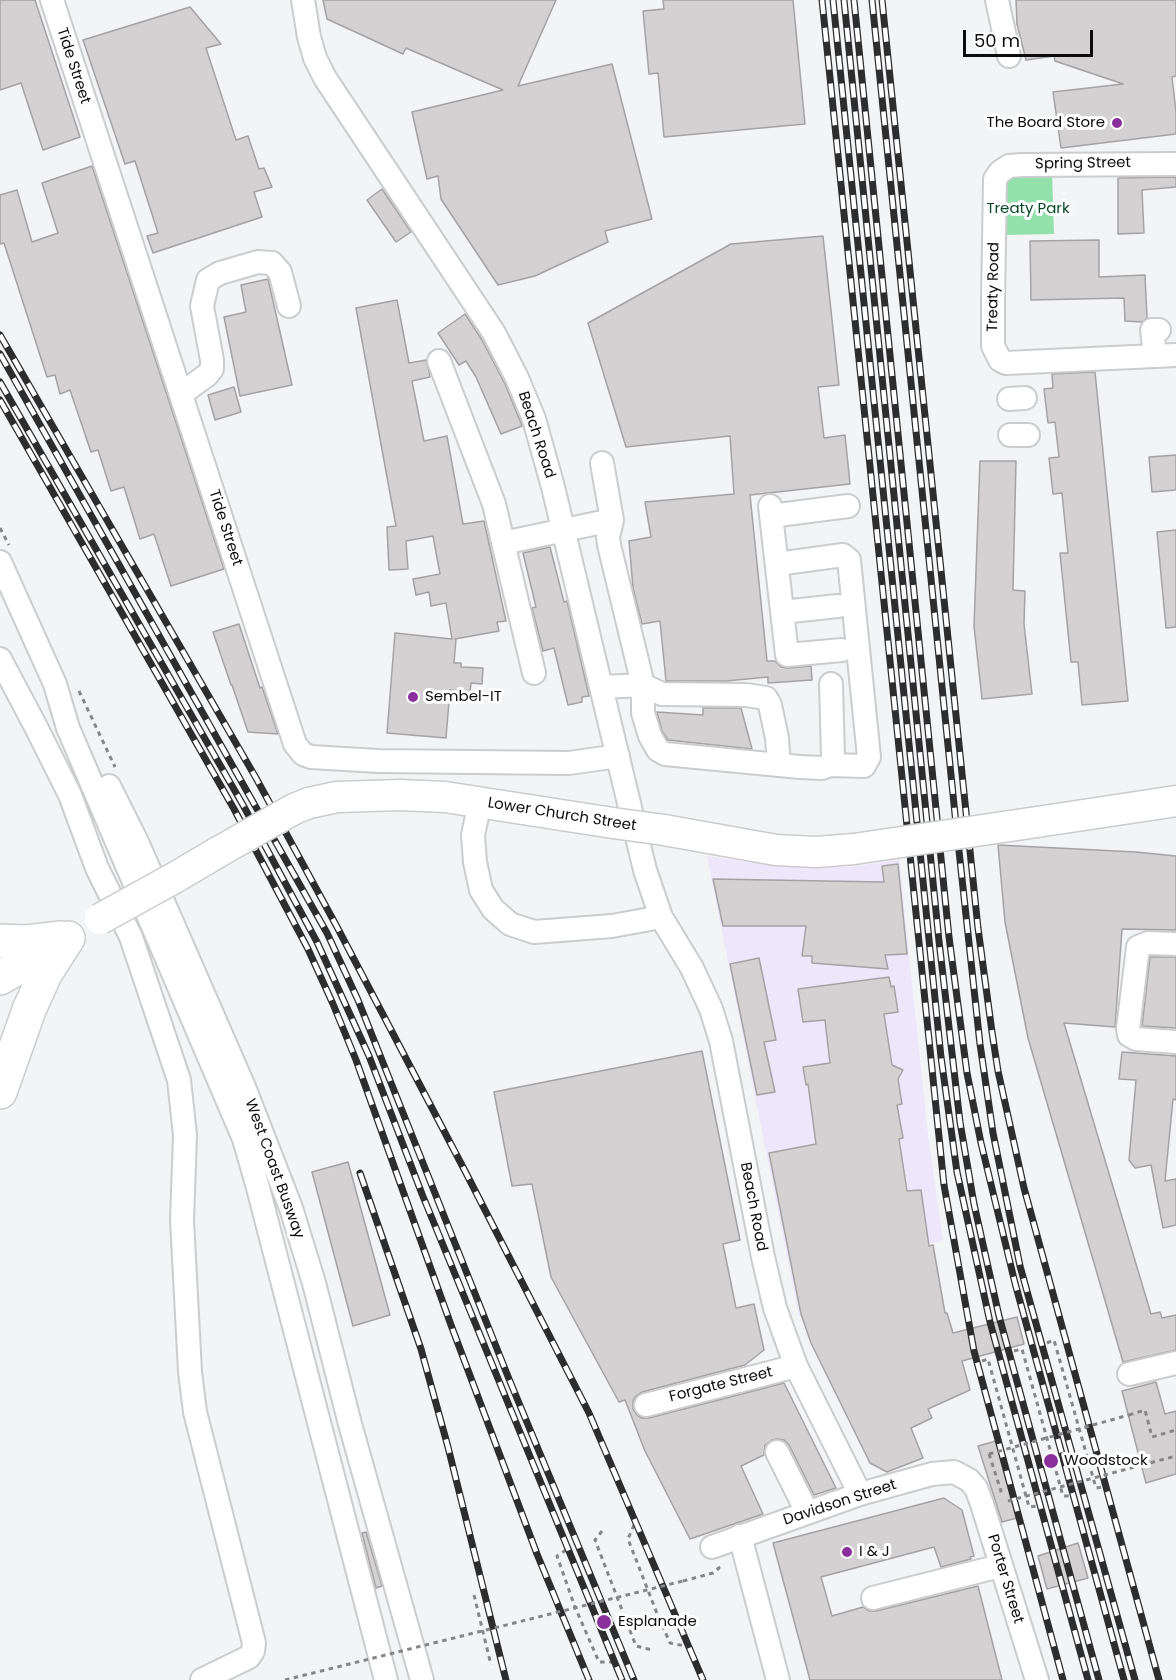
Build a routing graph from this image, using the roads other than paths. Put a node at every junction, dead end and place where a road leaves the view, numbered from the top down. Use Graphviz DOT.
graph roads {
  1 [pos="52,0"];
  2 [pos="303,0"];
  3 [pos="998,0"];
  4 [pos="1009,56"];
  5 [pos="1176,164"];
  6 [pos="995,179"];
  7 [pos="289,306"];
  8 [pos="1157,343"];
  9 [pos="439,361"];
  10 [pos="181,394"];
  11 [pos="602,463"];
  12 [pos="848,506"];
  13 [pos="612,520"];
  14 [pos="564,531"];
  15 [pos="503,543"];
  16 [pos="0,562"];
  17 [pos="777,564"];
  18 [pos="838,606"];
  19 [pos="782,612"];
  20 [pos="842,650"];
  21 [pos="0,659"];
  22 [pos="534,673"];
  23 [pos="56,684"];
  24 [pos="831,684"];
  25 [pos="643,685"];
  26 [pos="601,687"];
  27 [pos="618,756"];
  28 [pos="779,765"];
  29 [pos="830,765"];
  30 [pos="1176,801"];
  31 [pos="480,802"];
  32 [pos="1088,814"];
  33 [pos="1176,821"];
  34 [pos="662,917"];
  35 [pos="68,938"];
  36 [pos="0,941"];
  37 [pos="1176,944"];
  38 [pos="0,978"];
  39 [pos="1176,1042"];
  40 [pos="0,1092"];
  41 [pos="1176,1363"];
  42 [pos="796,1366"];
  43 [pos="1129,1374"];
  44 [pos="646,1405"];
  45 [pos="777,1452"];
  46 [pos="969,1480"];
  47 [pos="860,1494"];
  48 [pos="807,1512"];
  49 [pos="740,1536"];
  50 [pos="712,1546"];
  51 [pos="1000,1566"];
  52 [pos="873,1598"];
  53 [pos="202,1680"];
  54 [pos="386,1680"];
  55 [pos="422,1680"];
  56 [pos="778,1680"];
  57 [pos="1037,1680"];
  1 -- 10 [label="street, Tide Street"];
  2 -- 14 [label="street, Beach Road"];
  3 -- 4 [label="street"];
  5 -- 6 [label="street, Spring Street"];
  6 -- 8 [label="street, Treaty Road"];
  7 -- 10 [label="street"];
  9 -- 15 [label="street"];
  10 -- 27 [label="street, Tide Street"];
  11 -- 13 [label="street"];
  12 -- 17 [label="street"];
  13 -- 14 [label="street"];
  13 -- 25 [label="street"];
  14 -- 15 [label="street"];
  14 -- 26 [label="street, Beach Road"];
  15 -- 22 [label="street"];
  16 -- 23 [label="street, West Coast Busway"];
  17 -- 19 [label="street"];
  17 -- 29 [label="street"];
  18 -- 19 [label="street"];
  19 -- 20 [label="street"];
  21 -- 53 [label="street"];
  23 -- 54 [label="street, West Coast Busway"];
  23 -- 55 [label="street, West Coast Busway"];
  24 -- 29 [label="street"];
  25 -- 26 [label="street"];
  25 -- 28 [label="street"];
  25 -- 28 [label="street"];
  26 -- 27 [label="street, Beach Road"];
  27 -- 34 [label="street, Beach Road"];
  28 -- 29 [label="street"];
  30 -- 32 [label="main road, Lower Church Street"];
  31 -- 32 [label="main road, Lower Church Street, bridge"];
  31 -- 34 [label="street"];
  31 -- 35 [label="main road, Lower Church Street, bridge"];
  32 -- 33 [label="main road, Lower Church Street"];
  34 -- 42 [label="street, Beach Road"];
  35 -- 36 [label="highway"];
  35 -- 38 [label="highway"];
  35 -- 40 [label="highway"];
  37 -- 39 [label="street"];
  41 -- 43 [label="street"];
  42 -- 44 [label="street, Forgate Street"];
  42 -- 47 [label="street, Beach Road"];
  45 -- 48 [label="street"];
  46 -- 47 [label="street, Davidson Street"];
  46 -- 51 [label="street, Porter Street"];
  47 -- 48 [label="street, Davidson Street"];
  48 -- 49 [label="street, Davidson Street"];
  49 -- 50 [label="street, Davidson Street"];
  49 -- 56 [label="street"];
  51 -- 52 [label="street"];
  51 -- 57 [label="street, Porter Street"];
}
